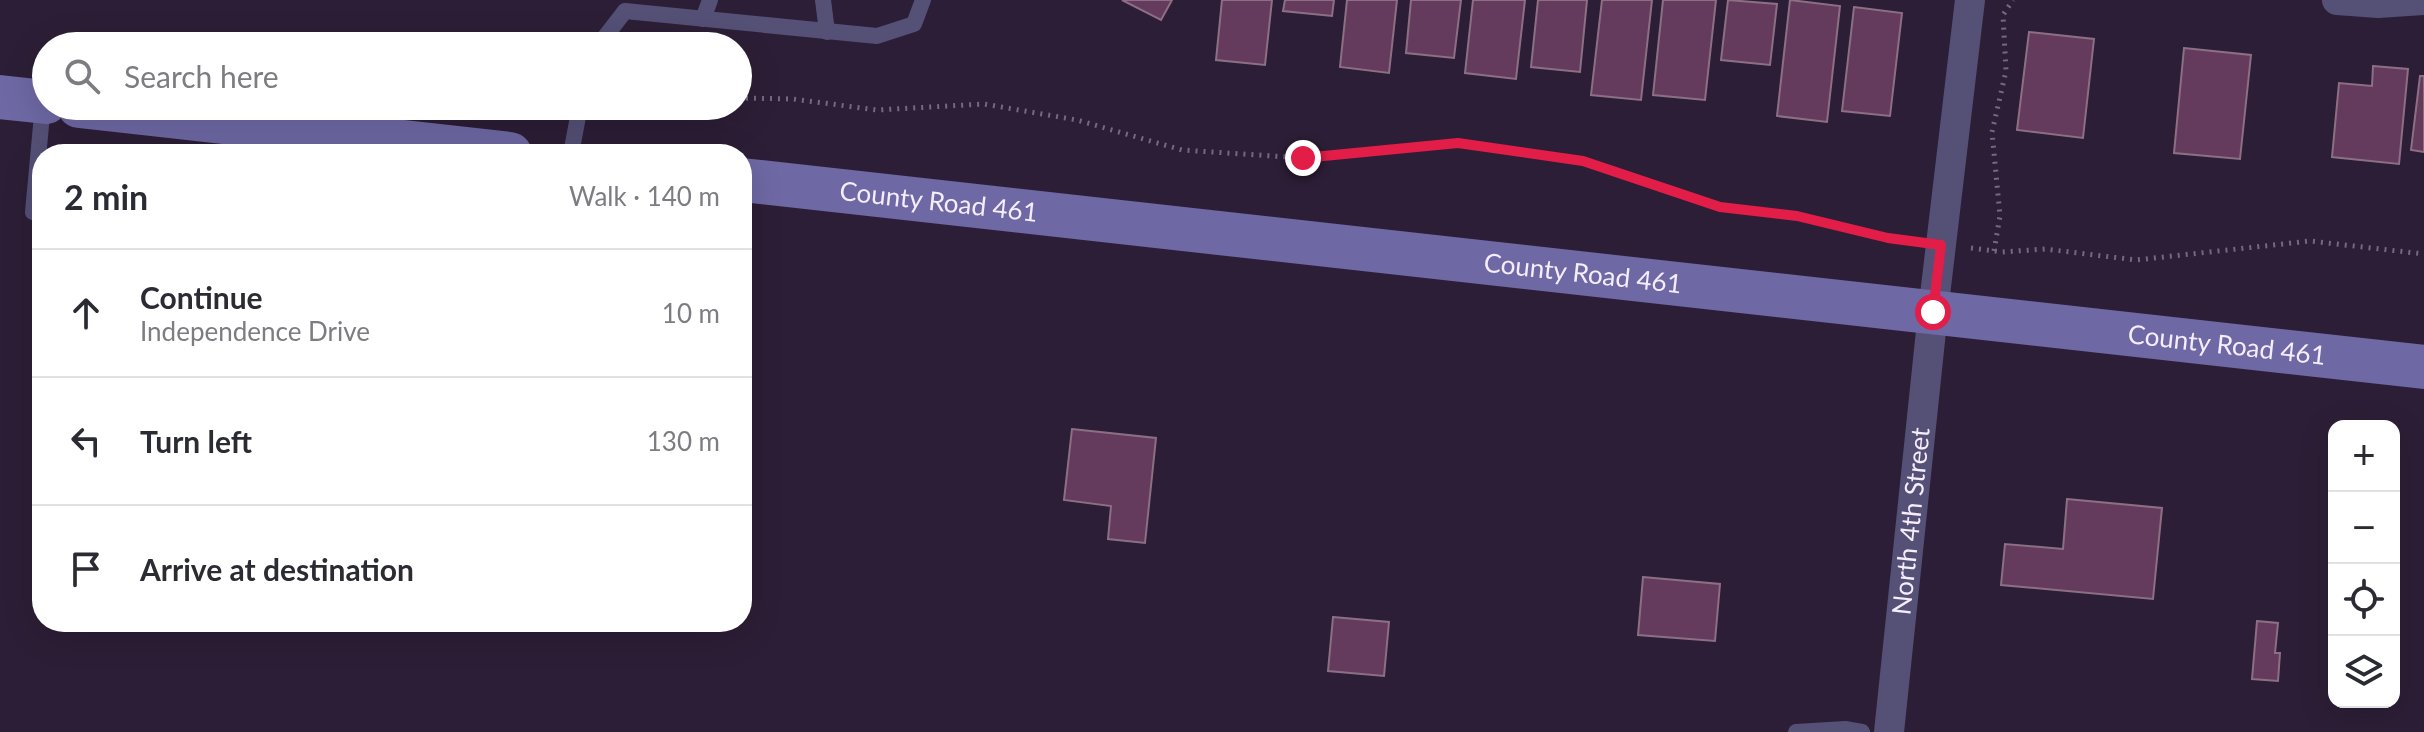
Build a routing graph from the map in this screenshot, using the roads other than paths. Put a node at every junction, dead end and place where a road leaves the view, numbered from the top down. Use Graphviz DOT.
graph roads {
  1 [pos="710,0"];
  2 [pos="823,0"];
  3 [pos="923,0"];
  4 [pos="1970,0"];
  5 [pos="2337,0"];
  6 [pos="2424,0"];
  7 [pos="650,7"];
  8 [pos="703,19"];
  9 [pos="609,32"];
  10 [pos="827,32"];
  11 [pos="0,97"];
  12 [pos="32,101"];
  13 [pos="53,120"];
  14 [pos="160,120"];
  15 [pos="577,120"];
  16 [pos="310,143"];
  17 [pos="47,144"];
  18 [pos="573,144"];
  19 [pos="752,181"];
  20 [pos="1933,312"];
  21 [pos="2424,367"];
  22 [pos="1796,732"];
  23 [pos="1862,732"];
  24 [pos="1889,732"];
  1 -- 8 [label="lane"];
  2 -- 10 [label="lane"];
  3 -- 10 [label="lane"];
  4 -- 20 [label="street, North 4th Street"];
  5 -- 6 [label="street"];
  7 -- 8 [label="lane"];
  7 -- 9 [label="lane"];
  8 -- 10 [label="lane"];
  11 -- 12 [label="main road"];
  13 -- 17 [label="lane"];
  14 -- 16 [label="main road"];
  15 -- 18 [label="lane"];
  19 -- 20 [label="main road, County Road 461"];
  20 -- 21 [label="main road, County Road 461"];
  20 -- 24 [label="street, North 4th Street"];
  22 -- 23 [label="lane"];
}
